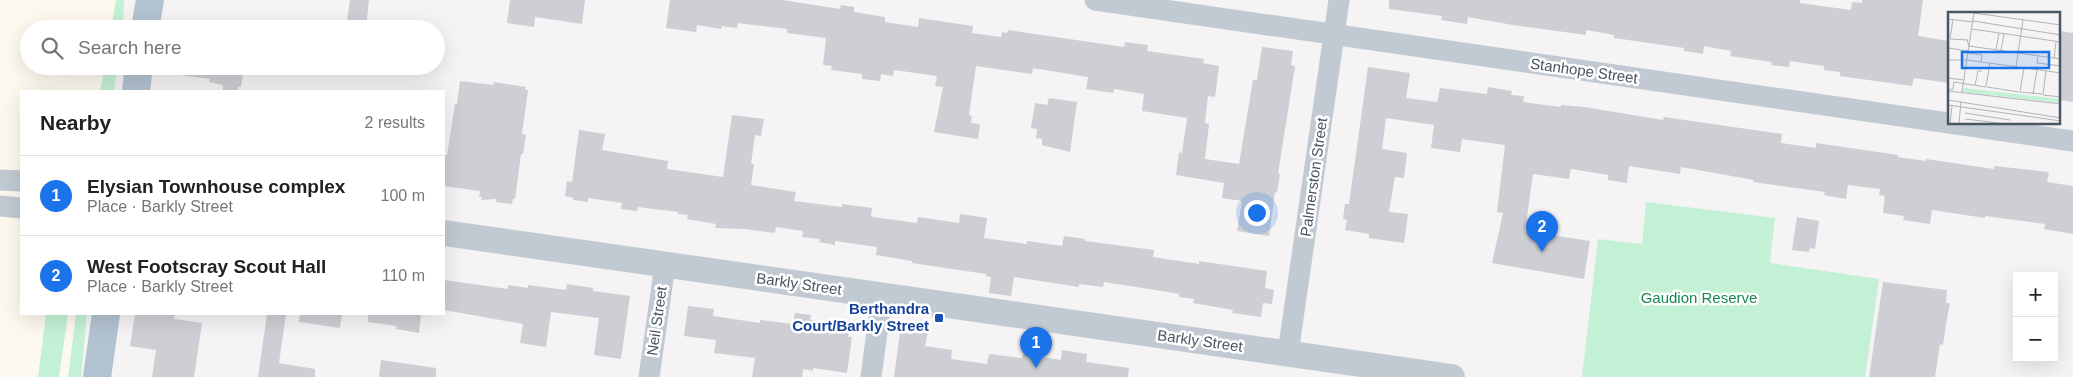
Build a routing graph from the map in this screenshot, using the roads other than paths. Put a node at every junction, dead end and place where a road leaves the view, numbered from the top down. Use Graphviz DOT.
graph roads {
  1 [pos="150,0"];
  2 [pos="1095,0"];
  3 [pos="1340,0"];
  4 [pos="147,20"];
  5 [pos="1334,36"];
  6 [pos="139,75"];
  7 [pos="136,90"];
  8 [pos="1948,123"];
  9 [pos="1960,125"];
  10 [pos="2073,141"];
  11 [pos="0,180"];
  12 [pos="20,181"];
  13 [pos="0,206"];
  14 [pos="20,208"];
  15 [pos="445,233"];
  16 [pos="665,265"];
  17 [pos="882,295"];
  18 [pos="106,315"];
  19 [pos="1288,353"];
  20 [pos="97,377"];
  21 [pos="649,377"];
  22 [pos="871,377"];
  23 [pos="1452,377"];
  1 -- 4 [label="main road"];
  2 -- 5 [label="street, Stanhope Street"];
  3 -- 5 [label="street, Palmerston Street"];
  5 -- 8 [label="street, Stanhope Street"];
  5 -- 19 [label="street, Palmerston Street"];
  6 -- 7 [label="main road"];
  9 -- 10 [label="street, Stanhope Street"];
  11 -- 12 [label="street"];
  13 -- 14 [label="street"];
  15 -- 16 [label="street, Barkly Street"];
  16 -- 17 [label="street, Barkly Street"];
  16 -- 21 [label="street, Neil Street"];
  17 -- 19 [label="street, Barkly Street"];
  17 -- 22 [label="street"];
  18 -- 20 [label="main road"];
  19 -- 23 [label="street, Barkly Street"];
}
